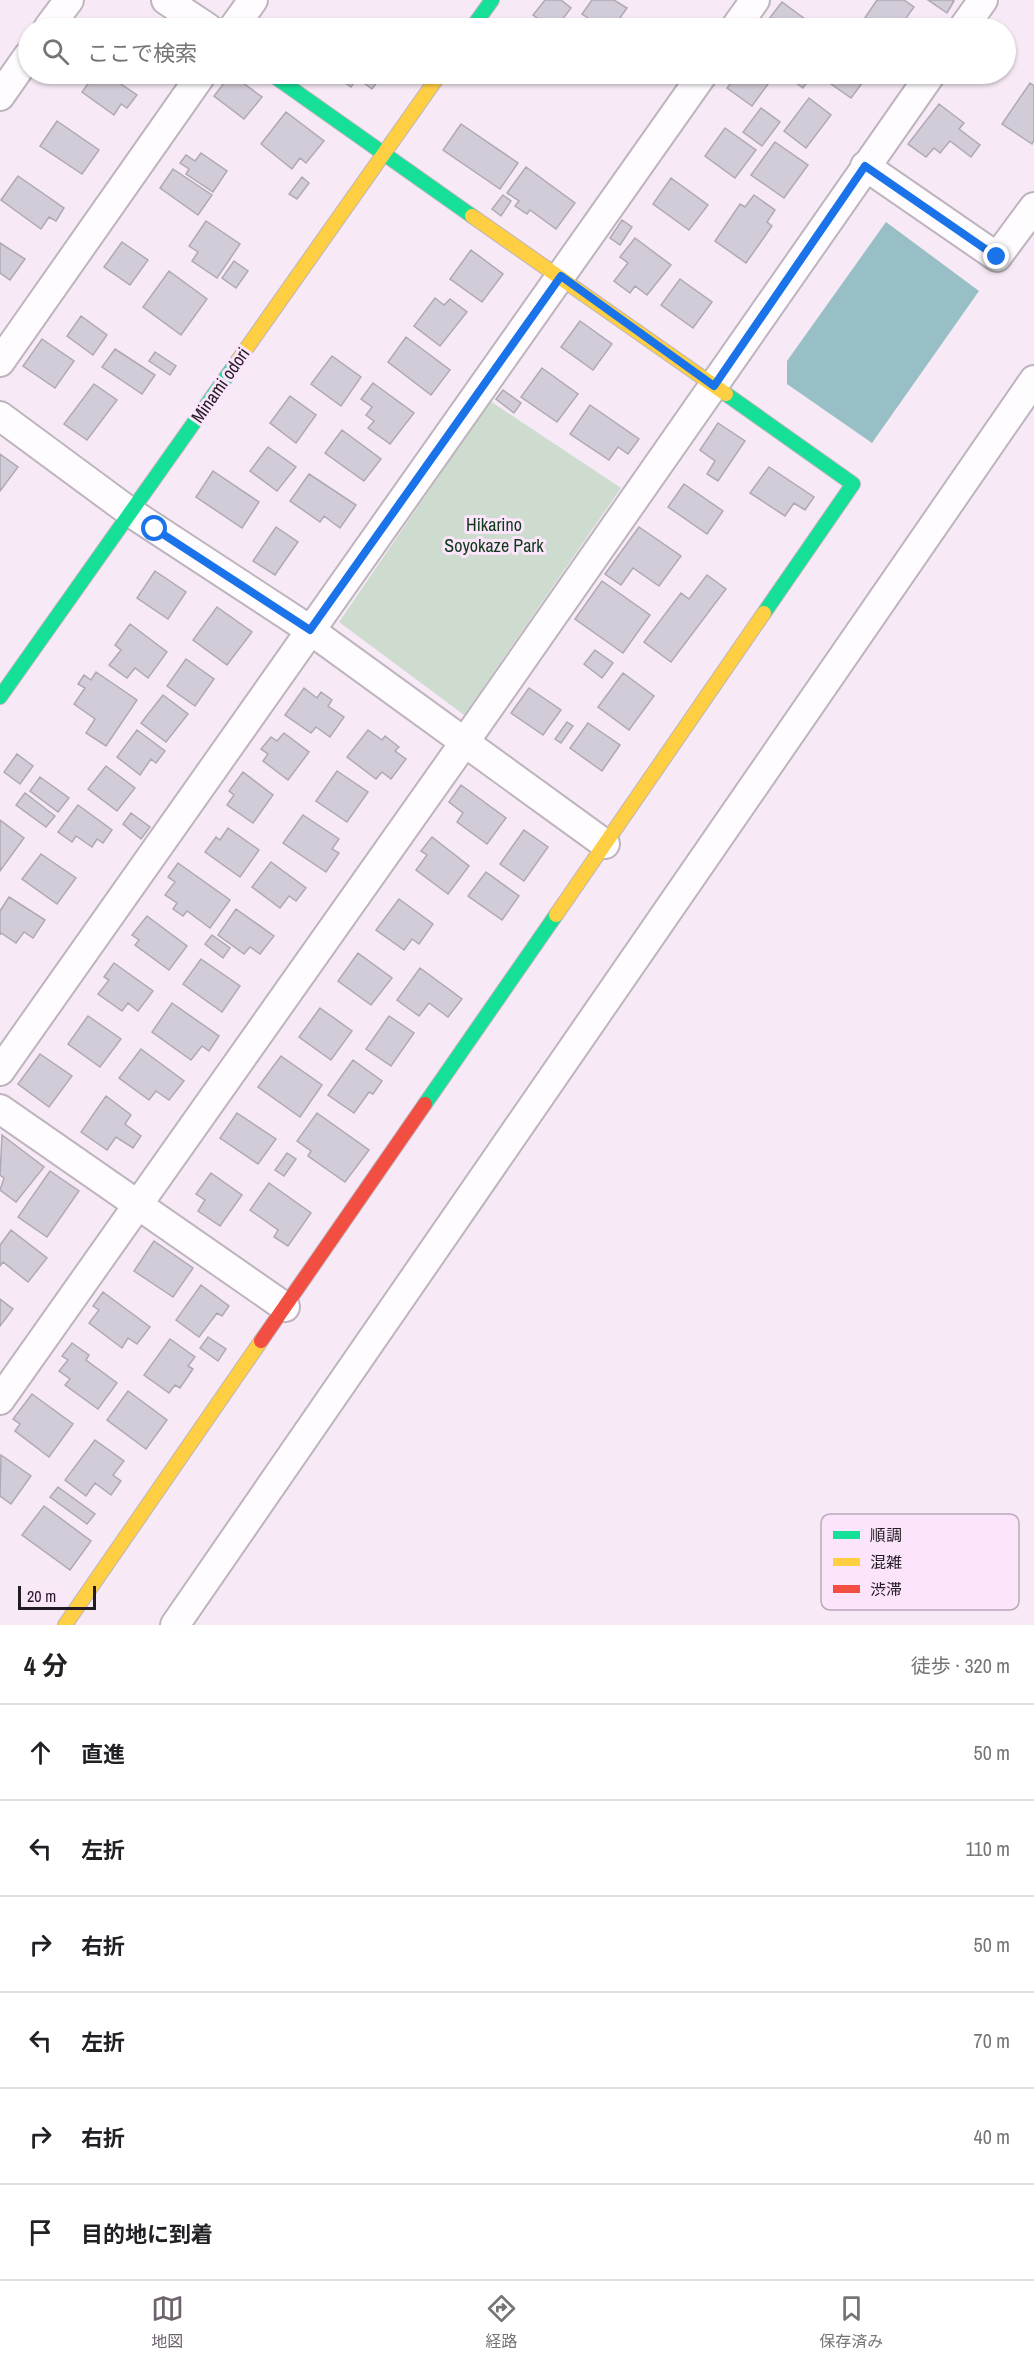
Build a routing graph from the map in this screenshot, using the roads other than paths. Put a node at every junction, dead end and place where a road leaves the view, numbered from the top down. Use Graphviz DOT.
graph roads {
  1 [pos="69,0"];
  2 [pos="166,0"];
  3 [pos="253,0"];
  4 [pos="492,0"];
  5 [pos="755,0"];
  6 [pos="983,0"];
  7 [pos="56,18"];
  8 [pos="193,18"];
  9 [pos="240,18"];
  10 [pos="479,18"];
  11 [pos="742,18"];
  12 [pos="970,18"];
  13 [pos="18,70"];
  14 [pos="194,84"];
  15 [pos="285,84"];
  16 [pos="433,84"];
  17 [pos="696,84"];
  18 [pos="924,84"];
  19 [pos="0,96"];
  20 [pos="384,153"];
  21 [pos="865,166"];
  22 [pos="1034,207"];
  23 [pos="561,276"];
  24 [pos="0,362"];
  25 [pos="1034,380"];
  26 [pos="714,386"];
  27 [pos="0,416"];
  28 [pos="130,512"];
  29 [pos="310,630"];
  30 [pos="0,697"];
  31 [pos="464,743"];
  32 [pos="605,844"];
  33 [pos="0,1071"];
  34 [pos="0,1108"];
  35 [pos="137,1206"];
  36 [pos="285,1307"];
  37 [pos="0,1400"];
  38 [pos="64,1625"];
  39 [pos="175,1625"];
  1 -- 7 [label="street"];
  2 -- 8 [label="street"];
  3 -- 9 [label="street"];
  4 -- 10 [label="street"];
  5 -- 11 [label="street"];
  6 -- 12 [label="street"];
  13 -- 19 [label="street"];
  14 -- 24 [label="street"];
  15 -- 20 [label="street"];
  16 -- 20 [label="street, Minami odori"];
  17 -- 23 [label="street"];
  18 -- 21 [label="street"];
  20 -- 23 [label="street"];
  20 -- 28 [label="street, Minami odori"];
  21 -- 22 [label="street"];
  21 -- 26 [label="street"];
  23 -- 26 [label="street"];
  23 -- 29 [label="street"];
  25 -- 39 [label="street"];
  26 -- 31 [label="street"];
  26 -- 32 [label="street"];
  27 -- 28 [label="street"];
  28 -- 29 [label="street"];
  28 -- 30 [label="street, Minami odori"];
  29 -- 31 [label="street"];
  29 -- 33 [label="street"];
  31 -- 32 [label="street"];
  31 -- 35 [label="street"];
  32 -- 36 [label="street"];
  34 -- 35 [label="street"];
  35 -- 36 [label="street"];
  35 -- 37 [label="street"];
  36 -- 38 [label="street"];
}
